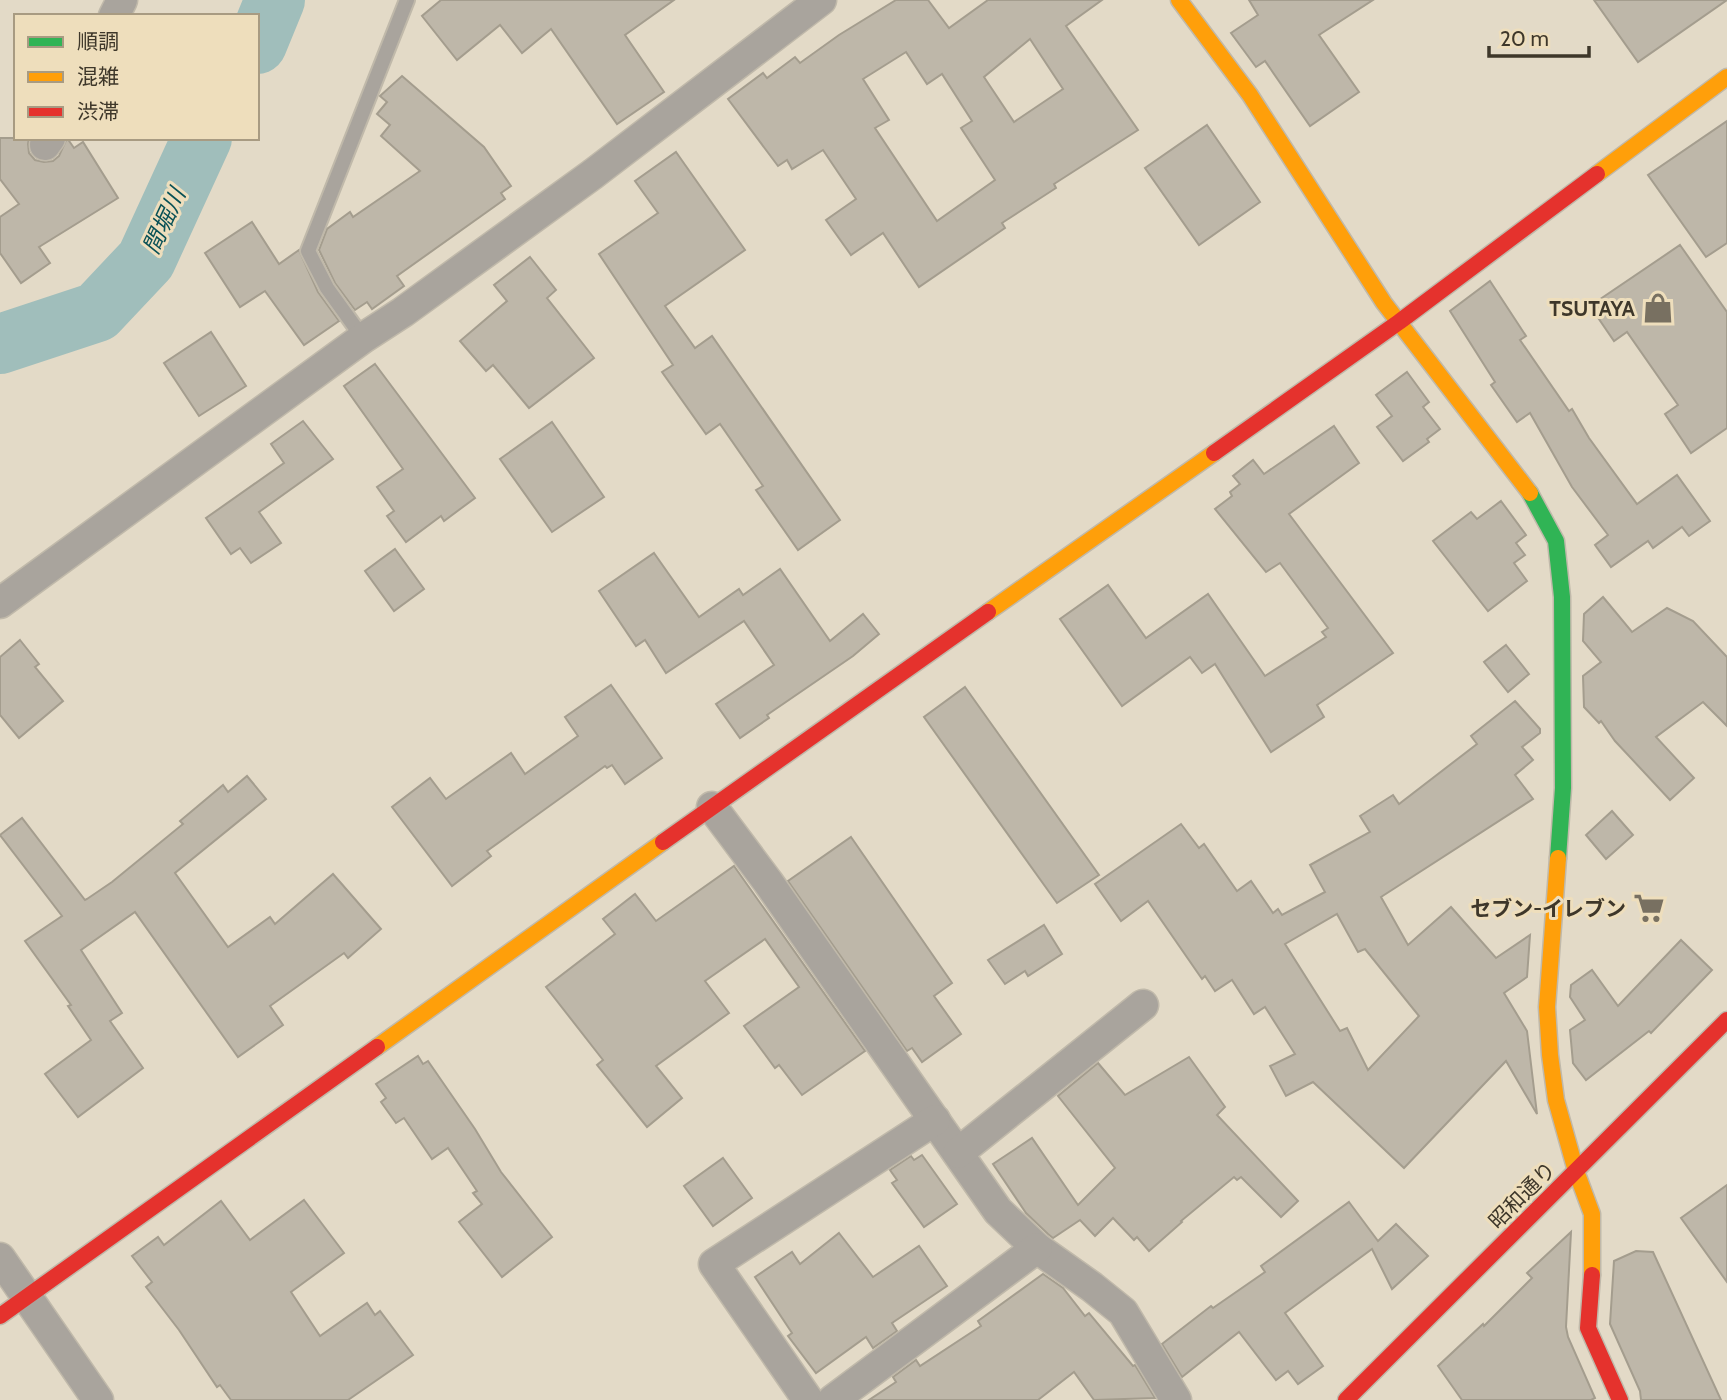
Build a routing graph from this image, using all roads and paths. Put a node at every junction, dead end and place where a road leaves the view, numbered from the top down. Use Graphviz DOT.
graph roads {
  1 [pos="407,0"];
  2 [pos="821,0"];
  3 [pos="1179,0"];
  4 [pos="1727,77"];
  5 [pos="1399,322"];
  6 [pos="363,338"];
  7 [pos="0,603"];
  8 [pos="712,807"];
  9 [pos="1143,1005"];
  10 [pos="1727,1020"];
  11 [pos="935,1120"];
  12 [pos="958,1153"];
  13 [pos="1576,1171"];
  14 [pos="1037,1248"];
  15 [pos="0,1258"];
  16 [pos="28,1297"];
  17 [pos="0,1316"];
  18 [pos="98,1400"];
  19 [pos="808,1400"];
  20 [pos="833,1400"];
  21 [pos="1176,1400"];
  22 [pos="1346,1400"];
  23 [pos="1620,1400"];
  1 -- 6 [label="lane"];
  2 -- 6 [label="street"];
  3 -- 5 [label="street"];
  4 -- 5 [label="street"];
  5 -- 8 [label="street"];
  5 -- 13 [label="street"];
  6 -- 7 [label="street"];
  8 -- 11 [label="street"];
  8 -- 16 [label="street"];
  9 -- 12 [label="street"];
  10 -- 13 [label="street, 昭和通り"];
  11 -- 12 [label="street"];
  11 -- 19 [label="street"];
  12 -- 14 [label="street"];
  13 -- 22 [label="street, 昭和通り"];
  13 -- 23 [label="street"];
  14 -- 20 [label="street"];
  14 -- 21 [label="street"];
  15 -- 16 [label="street"];
  16 -- 17 [label="street"];
  16 -- 18 [label="street"];
}
